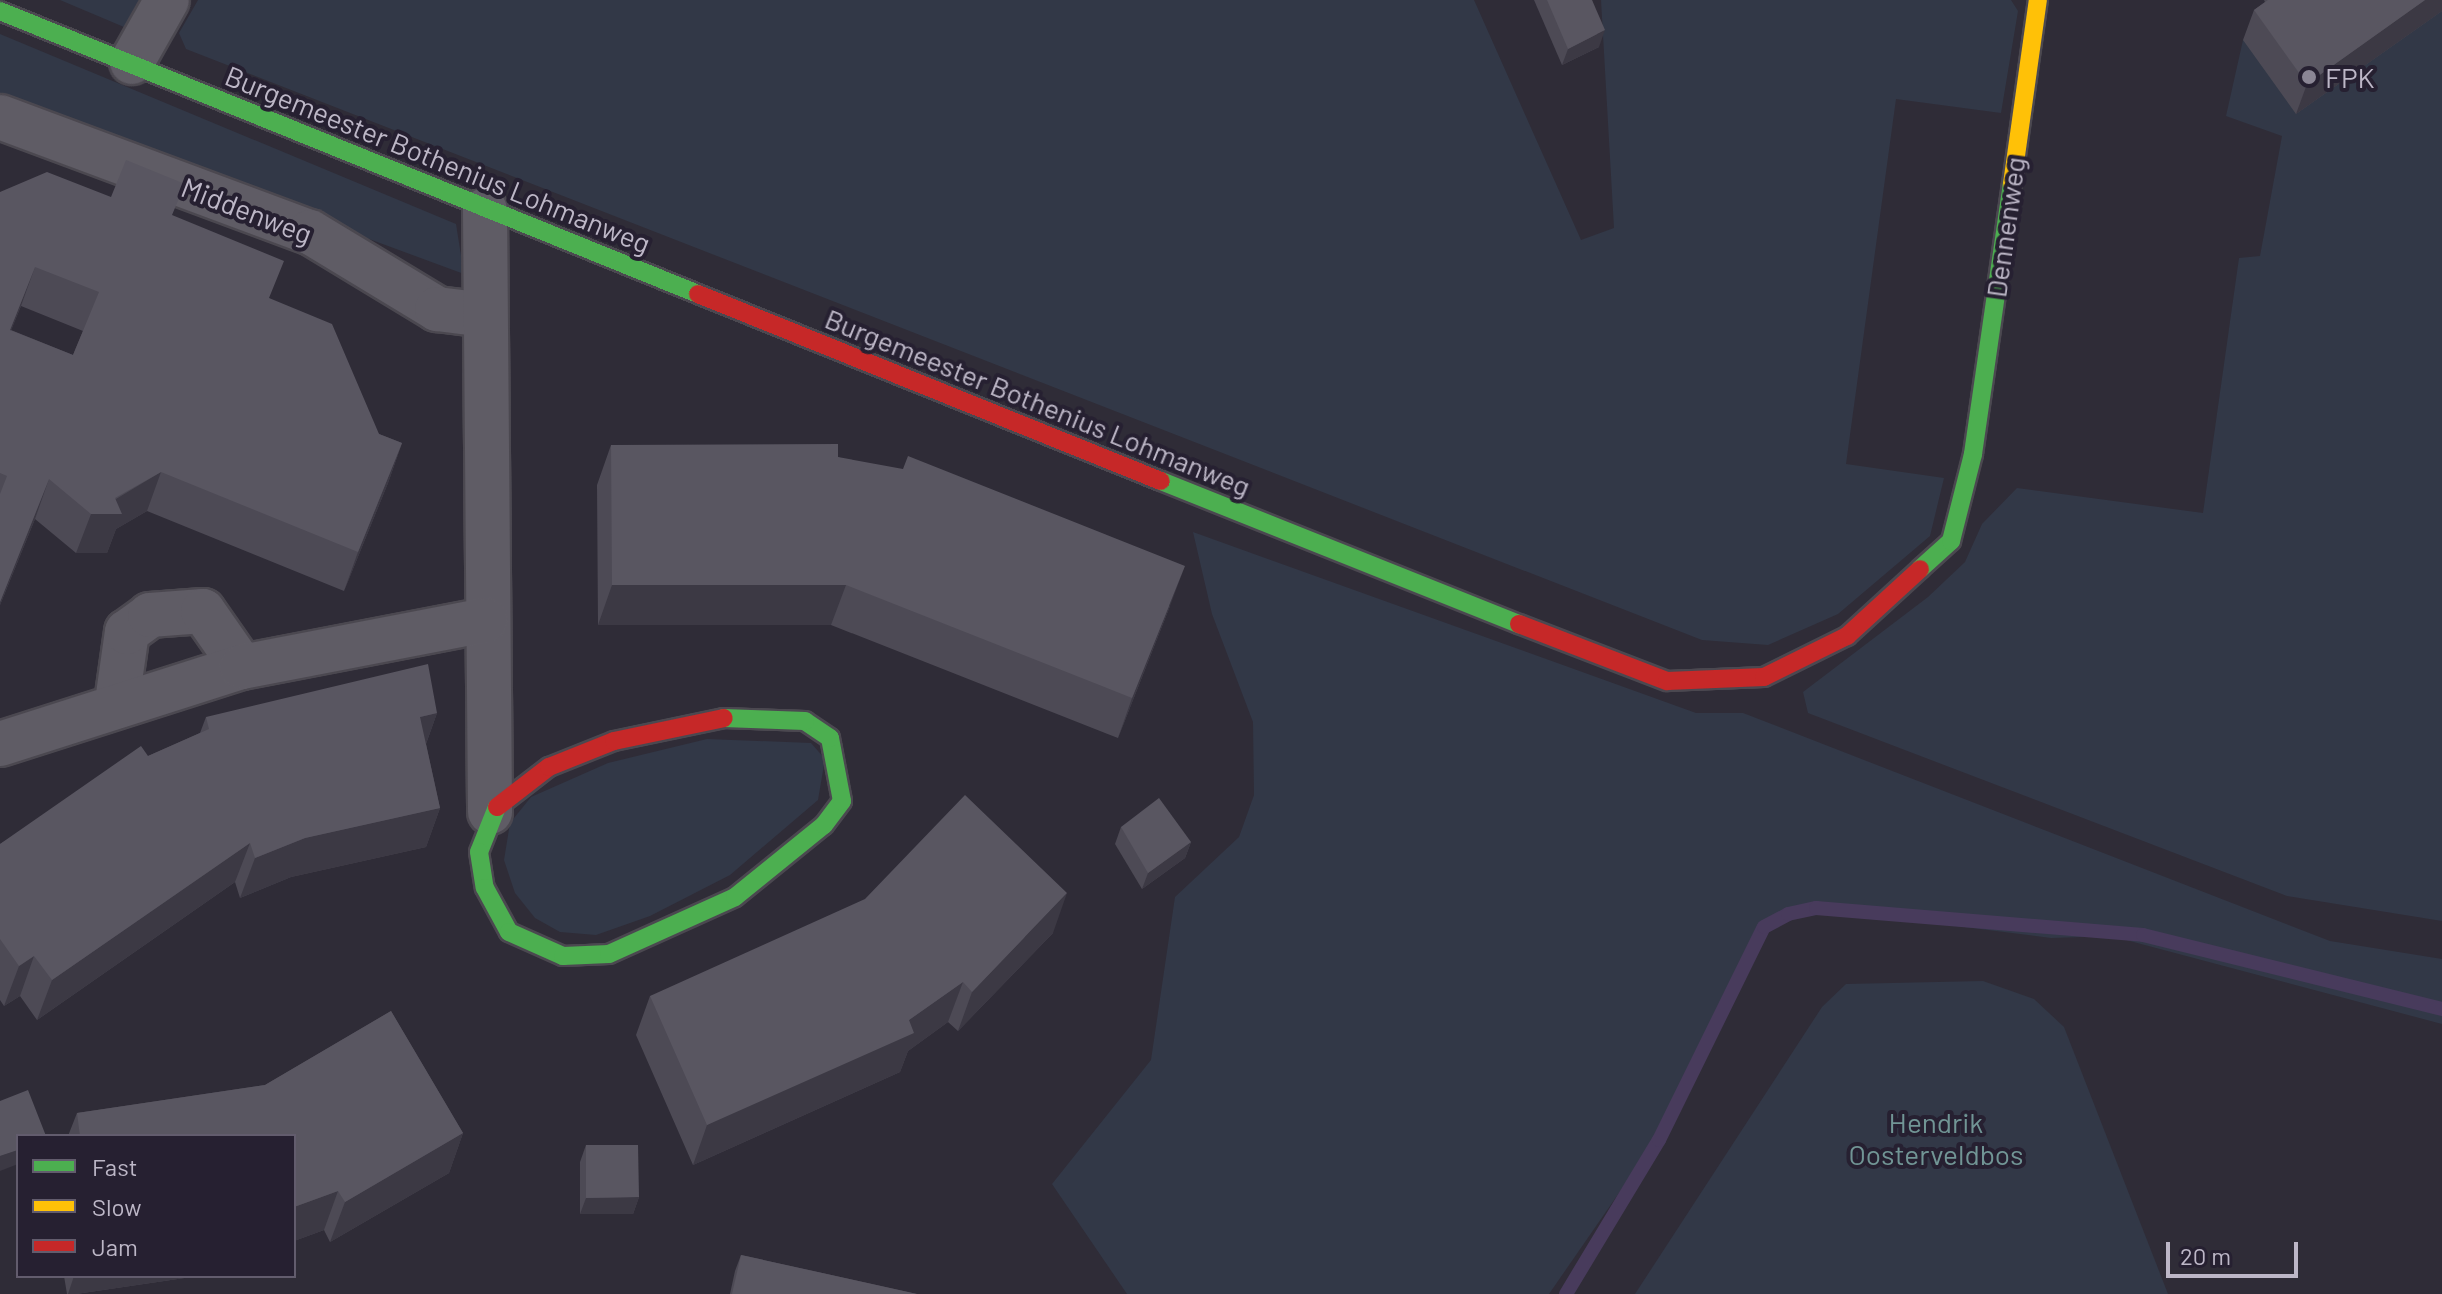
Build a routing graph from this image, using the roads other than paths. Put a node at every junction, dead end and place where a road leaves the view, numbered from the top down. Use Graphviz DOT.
graph roads {
  1 [pos="167,0"];
  2 [pos="2038,0"];
  3 [pos="0,11"];
  4 [pos="132,62"];
  5 [pos="0,117"];
  6 [pos="485,210"];
  7 [pos="485,315"];
  8 [pos="1973,454"];
  9 [pos="485,620"];
  10 [pos="242,667"];
  11 [pos="117,702"];
  12 [pos="0,744"];
  13 [pos="490,812"];
  1 -- 4 [label="street"];
  2 -- 8 [label="street, Dennenweg"];
  3 -- 4 [label="street, Burgemeester Bothenius Lohmanweg"];
  4 -- 6 [label="street, Burgemeester Bothenius Lohmanweg"];
  5 -- 7 [label="street, Middenweg"];
  6 -- 7 [label="street"];
  6 -- 8 [label="street, Burgemeester Bothenius Lohmanweg"];
  7 -- 9 [label="street"];
  9 -- 10 [label="street"];
  9 -- 13 [label="street"];
  10 -- 11 [label="street"];
  10 -- 11 [label="street"];
  11 -- 12 [label="street"];
  13 -- 13 [label="street"];
}
